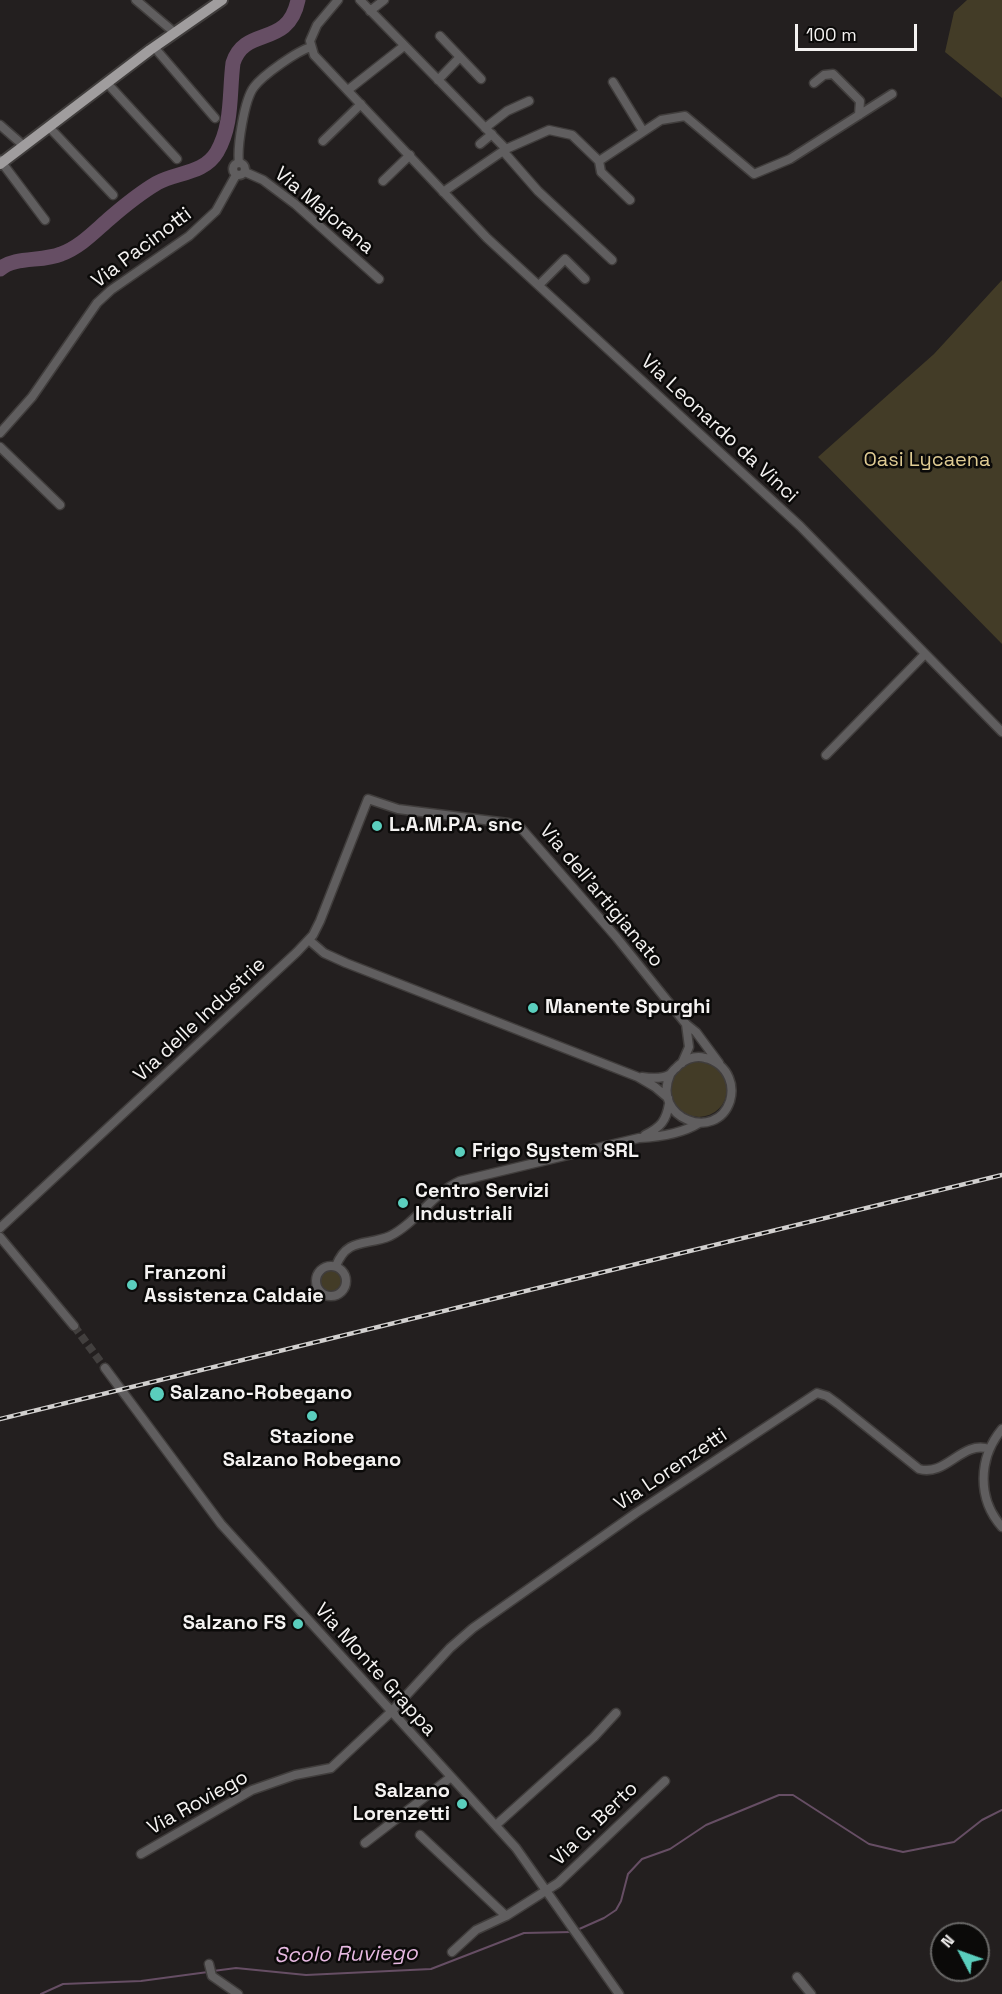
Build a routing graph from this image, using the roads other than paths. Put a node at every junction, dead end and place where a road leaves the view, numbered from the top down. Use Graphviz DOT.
graph roads {
  1 [pos="136,0"];
  2 [pos="222,0"];
  3 [pos="338,0"];
  4 [pos="360,0"];
  5 [pos="384,0"];
  6 [pos="370,11"];
  7 [pos="175,33"];
  8 [pos="440,36"];
  9 [pos="310,46"];
  10 [pos="404,46"];
  11 [pos="154,47"];
  12 [pos="460,57"];
  13 [pos="481,79"];
  14 [pos="438,80"];
  15 [pos="613,82"];
  16 [pos="107,83"];
  17 [pos="814,83"];
  18 [pos="348,90"];
  19 [pos="892,94"];
  20 [pos="529,101"];
  21 [pos="361,104"];
  22 [pos="859,114"];
  23 [pos="216,118"];
  24 [pos="0,125"];
  25 [pos="49,127"];
  26 [pos="489,131"];
  27 [pos="644,131"];
  28 [pos="323,141"];
  29 [pos="480,144"];
  30 [pos="24,146"];
  31 [pos="504,150"];
  32 [pos="410,155"];
  33 [pos="177,159"];
  34 [pos="599,161"];
  35 [pos="1,162"];
  36 [pos="240,173"];
  37 [pos="383,181"];
  38 [pos="443,192"];
  39 [pos="113,195"];
  40 [pos="630,200"];
  41 [pos="45,220"];
  42 [pos="612,260"];
  43 [pos="379,279"];
  44 [pos="585,279"];
  45 [pos="539,285"];
  46 [pos="0,433"];
  47 [pos="0,447"];
  48 [pos="60,505"];
  49 [pos="925,654"];
  50 [pos="1002,732"];
  51 [pos="826,755"];
  52 [pos="368,799"];
  53 [pos="309,940"];
  54 [pos="686,1024"];
  55 [pos="682,1063"];
  56 [pos="718,1063"];
  57 [pos="670,1075"];
  58 [pos="638,1077"];
  59 [pos="668,1101"];
  60 [pos="699,1123"];
  61 [pos="639,1138"];
  62 [pos="0,1228"];
  63 [pos="0,1237"];
  64 [pos="336,1266"];
  65 [pos="74,1326"];
  66 [pos="105,1368"];
  67 [pos="1002,1429"];
  68 [pos="989,1449"];
  69 [pos="1002,1527"];
  70 [pos="391,1712"];
  71 [pos="616,1713"];
  72 [pos="450,1777"];
  73 [pos="665,1781"];
  74 [pos="496,1825"];
  75 [pos="420,1835"];
  76 [pos="365,1843"];
  77 [pos="141,1854"];
  78 [pos="548,1890"];
  79 [pos="506,1916"];
  80 [pos="452,1952"];
  81 [pos="209,1964"];
  82 [pos="797,1977"];
  83 [pos="238,1994"];
  84 [pos="619,1994"];
  85 [pos="811,1994"];
  1 -- 7 [label="street"];
  2 -- 7 [label="main road"];
  3 -- 9 [label="street"];
  4 -- 6 [label="street"];
  5 -- 6 [label="street"];
  6 -- 10 [label="street"];
  7 -- 11 [label="main road"];
  8 -- 12 [label="street"];
  9 -- 18 [label="street, Via Leonardo da Vinci"];
  9 -- 36 [label="street, Via Pacinotti"];
  10 -- 14 [label="street"];
  10 -- 18 [label="street"];
  11 -- 16 [label="main road"];
  11 -- 23 [label="street"];
  12 -- 13 [label="street"];
  12 -- 14 [label="street"];
  14 -- 26 [label="street"];
  15 -- 27 [label="street"];
  16 -- 25 [label="main road"];
  16 -- 33 [label="street"];
  17 -- 22 [label="street"];
  18 -- 21 [label="street, Via Leonardo da Vinci"];
  19 -- 22 [label="street"];
  20 -- 26 [label="street"];
  21 -- 28 [label="street"];
  21 -- 32 [label="street, Via Leonardo da Vinci"];
  22 -- 27 [label="street"];
  24 -- 30 [label="street"];
  25 -- 30 [label="main road"];
  25 -- 39 [label="street"];
  26 -- 29 [label="street"];
  26 -- 31 [label="street"];
  27 -- 34 [label="street"];
  30 -- 35 [label="main road"];
  31 -- 34 [label="street"];
  31 -- 38 [label="street"];
  31 -- 42 [label="street"];
  32 -- 37 [label="street"];
  32 -- 38 [label="street, Via Leonardo da Vinci"];
  34 -- 40 [label="street"];
  35 -- 41 [label="street"];
  36 -- 43 [label="street, Via Majorana"];
  36 -- 46 [label="street, Via Pacinotti"];
  38 -- 45 [label="street, Via Leonardo da Vinci"];
  44 -- 45 [label="street"];
  45 -- 49 [label="street, Via Leonardo da Vinci"];
  47 -- 48 [label="street"];
  49 -- 50 [label="street, Via Leonardo da Vinci"];
  49 -- 51 [label="street"];
  52 -- 53 [label="street, Via delle Industrie"];
  52 -- 54 [label="street, Via dell'artigianato"];
  53 -- 58 [label="street"];
  53 -- 62 [label="street, Via delle Industrie"];
  54 -- 55 [label="street"];
  54 -- 56 [label="street, Via dell'artigianato"];
  55 -- 56 [label="street"];
  55 -- 57 [label="street"];
  56 -- 60 [label="street, Via dell'artigianato"];
  57 -- 58 [label="street"];
  57 -- 59 [label="street"];
  58 -- 59 [label="street"];
  59 -- 60 [label="street"];
  59 -- 61 [label="street"];
  60 -- 61 [label="street, Via dell'artigianato"];
  61 -- 64 [label="street"];
  63 -- 65 [label="street"];
  66 -- 70 [label="street, Via Monte Grappa"];
  67 -- 68 [label="street"];
  68 -- 69 [label="street"];
  68 -- 70 [label="street, Via Lorenzetti"];
  70 -- 72 [label="street, Via Monte Grappa"];
  70 -- 77 [label="street, Via Roviego"];
  71 -- 74 [label="street"];
  72 -- 74 [label="street, Via Monte Grappa"];
  72 -- 76 [label="street"];
  73 -- 78 [label="street, Via G. Berto"];
  74 -- 78 [label="street, Via Monte Grappa"];
  75 -- 79 [label="street"];
  78 -- 79 [label="street, Via G. Berto"];
  78 -- 84 [label="street, Via Monte Grappa"];
  79 -- 80 [label="street, Via G. Berto"];
  81 -- 83 [label="street"];
  82 -- 85 [label="street"];
}
